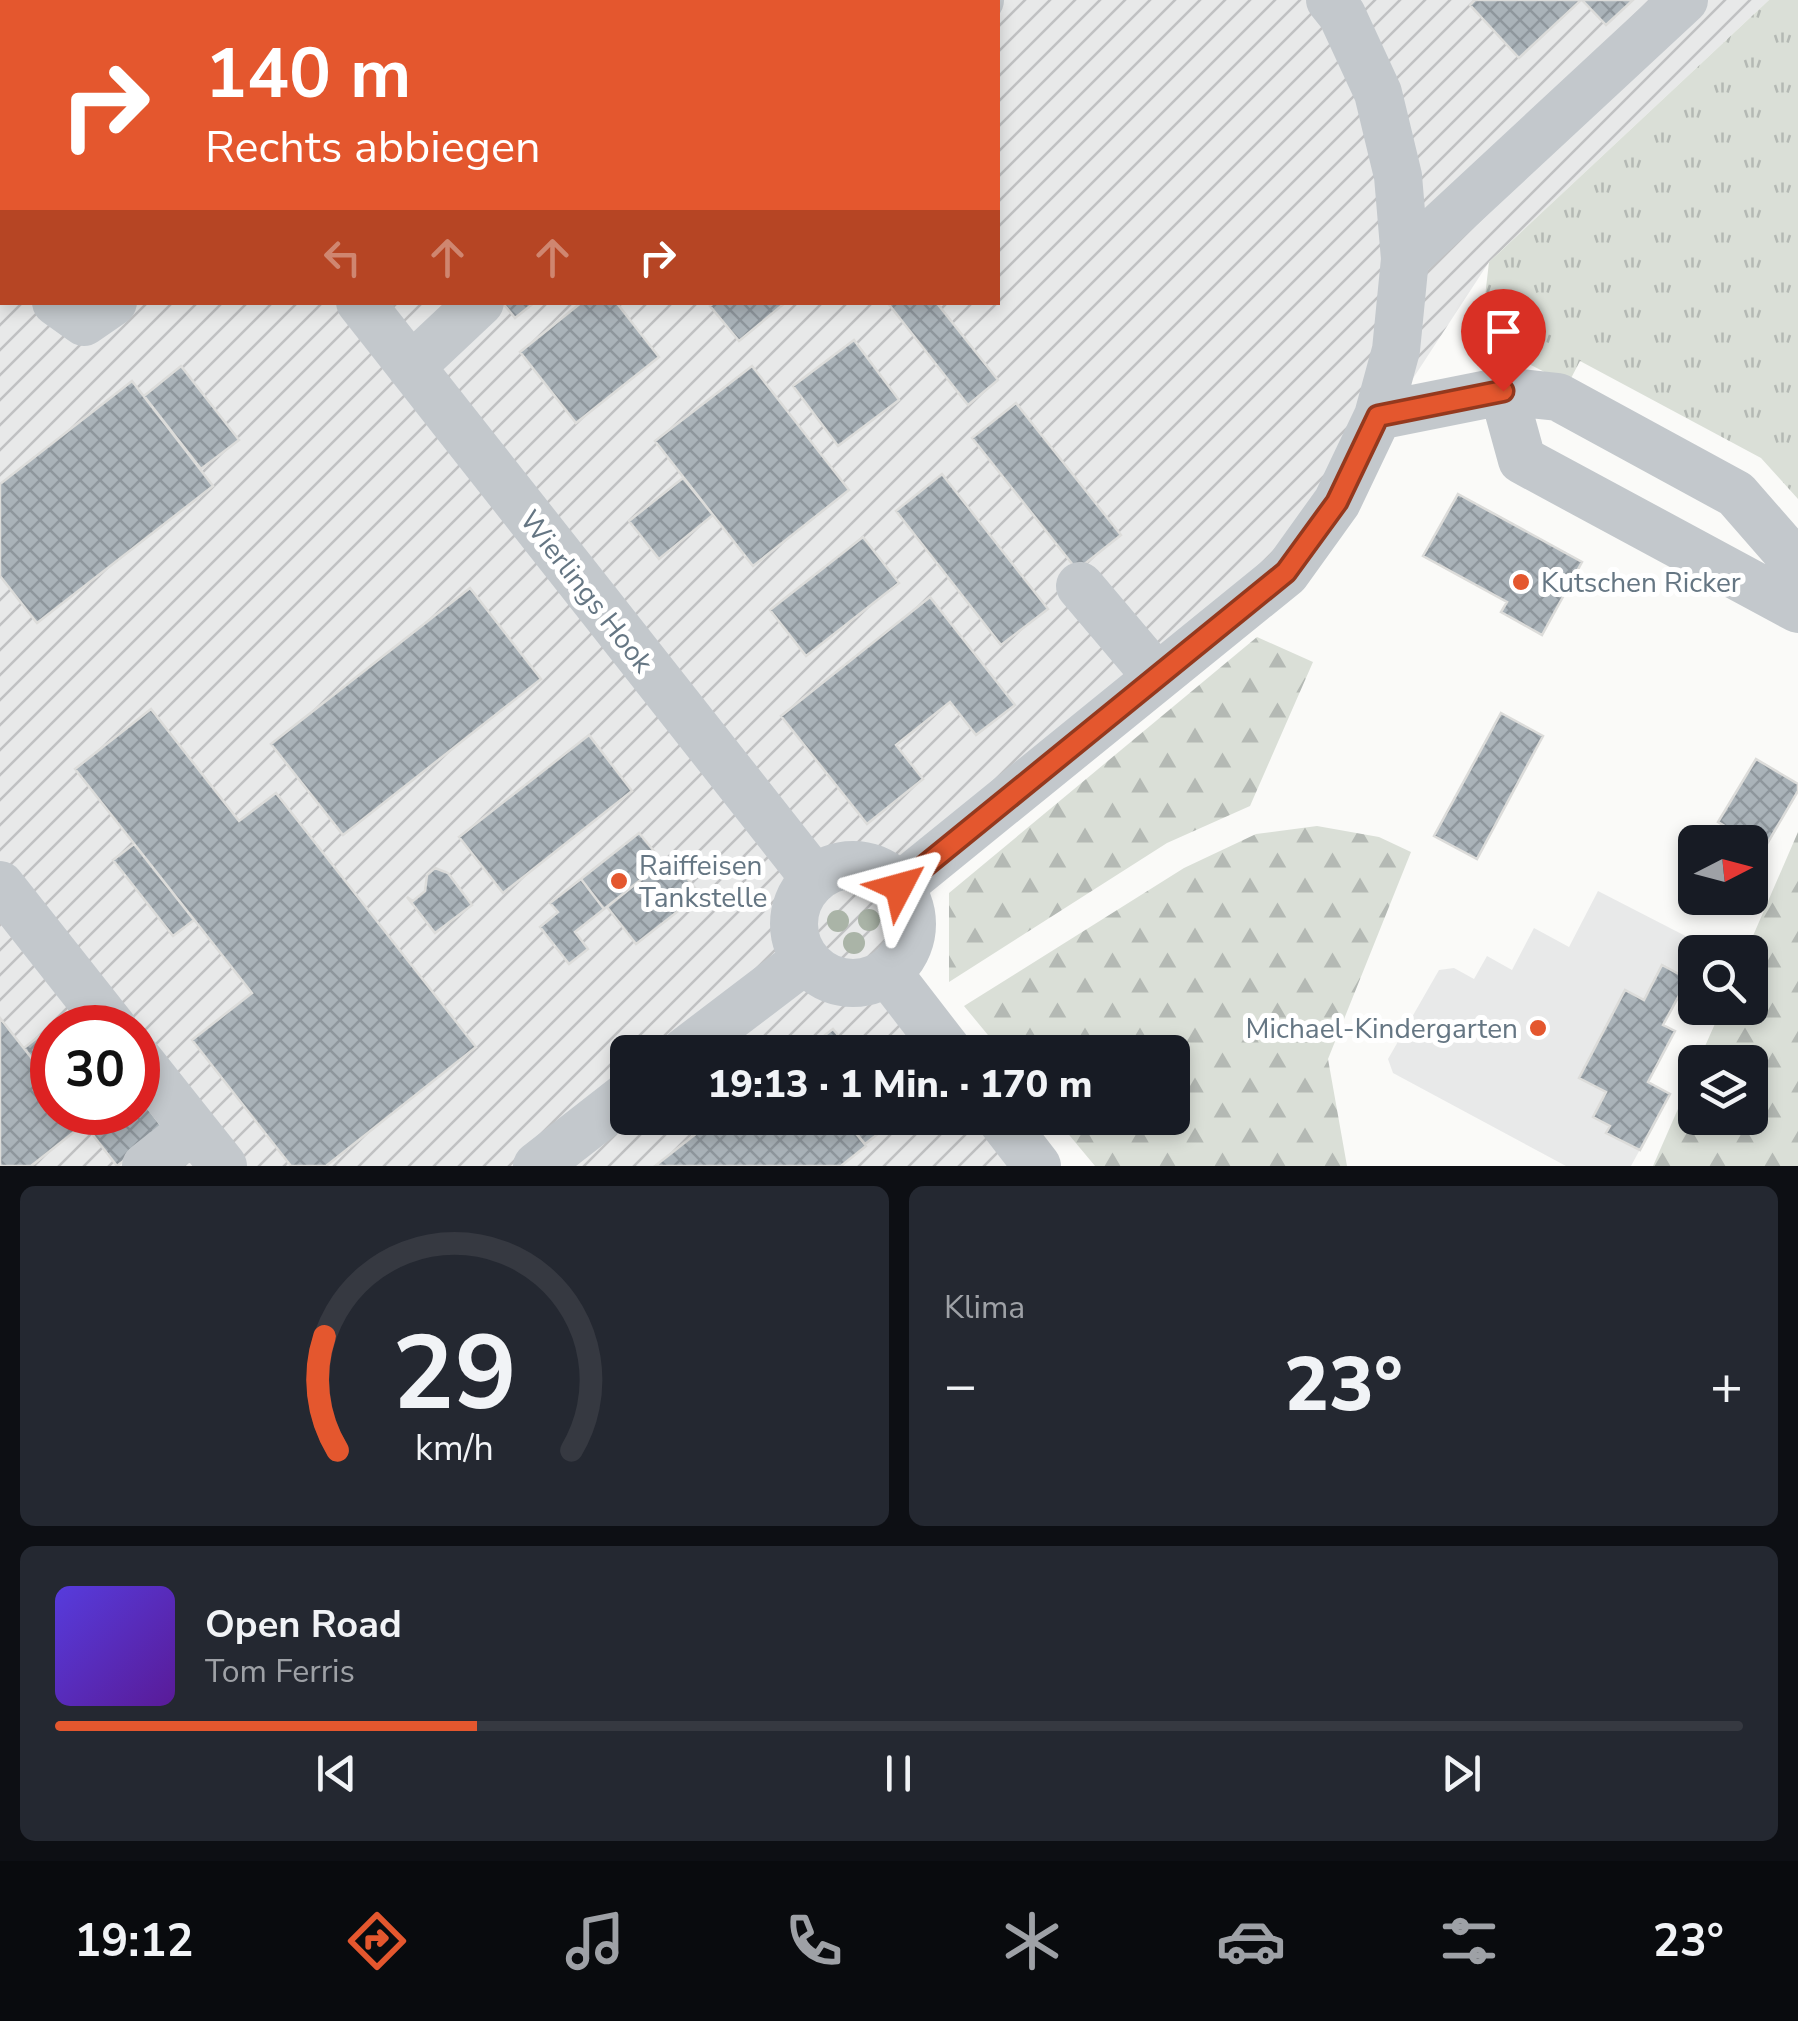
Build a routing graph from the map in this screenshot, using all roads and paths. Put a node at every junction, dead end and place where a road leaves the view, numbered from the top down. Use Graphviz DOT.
graph roads {
  1 [pos="1330,0"];
  2 [pos="1684,0"];
  3 [pos="1404,259"];
  4 [pos="60,305"];
  5 [pos="109,305"];
  6 [pos="362,305"];
  7 [pos="477,305"];
  8 [pos="410,367"];
  9 [pos="1503,391"];
  10 [pos="1378,416"];
  11 [pos="1798,565"];
  12 [pos="1080,586"];
  13 [pos="1798,609"];
  14 [pos="1158,677"];
  15 [pos="815,879"];
  16 [pos="0,885"];
  17 [pos="899,887"];
  18 [pos="805,960"];
  19 [pos="888,972"];
  20 [pos="95,1005"];
  21 [pos="706,1035"];
  22 [pos="936,1035"];
  23 [pos="160,1087"];
  24 [pos="610,1109"];
  25 [pos="193,1129"];
  26 [pos="1013,1135"];
  27 [pos="146,1166"];
  28 [pos="223,1166"];
  29 [pos="538,1166"];
  30 [pos="1038,1166"];
  1 -- 3 [label="street"];
  2 -- 3 [label="street"];
  3 -- 10 [label="street"];
  4 -- 5 [label="street"];
  6 -- 8 [label="street, Wierlings Hook"];
  7 -- 8 [label="street"];
  8 -- 15 [label="street, Wierlings Hook"];
  9 -- 10 [label="street"];
  9 -- 11 [label="street"];
  9 -- 13 [label="street"];
  10 -- 14 [label="street"];
  12 -- 14 [label="street"];
  14 -- 17 [label="street"];
  15 -- 17 [label="street"];
  15 -- 18 [label="street"];
  16 -- 20 [label="street"];
  17 -- 19 [label="street"];
  18 -- 19 [label="street"];
  18 -- 21 [label="street"];
  19 -- 22 [label="street"];
  23 -- 25 [label="street"];
  24 -- 29 [label="street"];
  25 -- 27 [label="street"];
  25 -- 28 [label="street"];
  26 -- 30 [label="street"];
}
